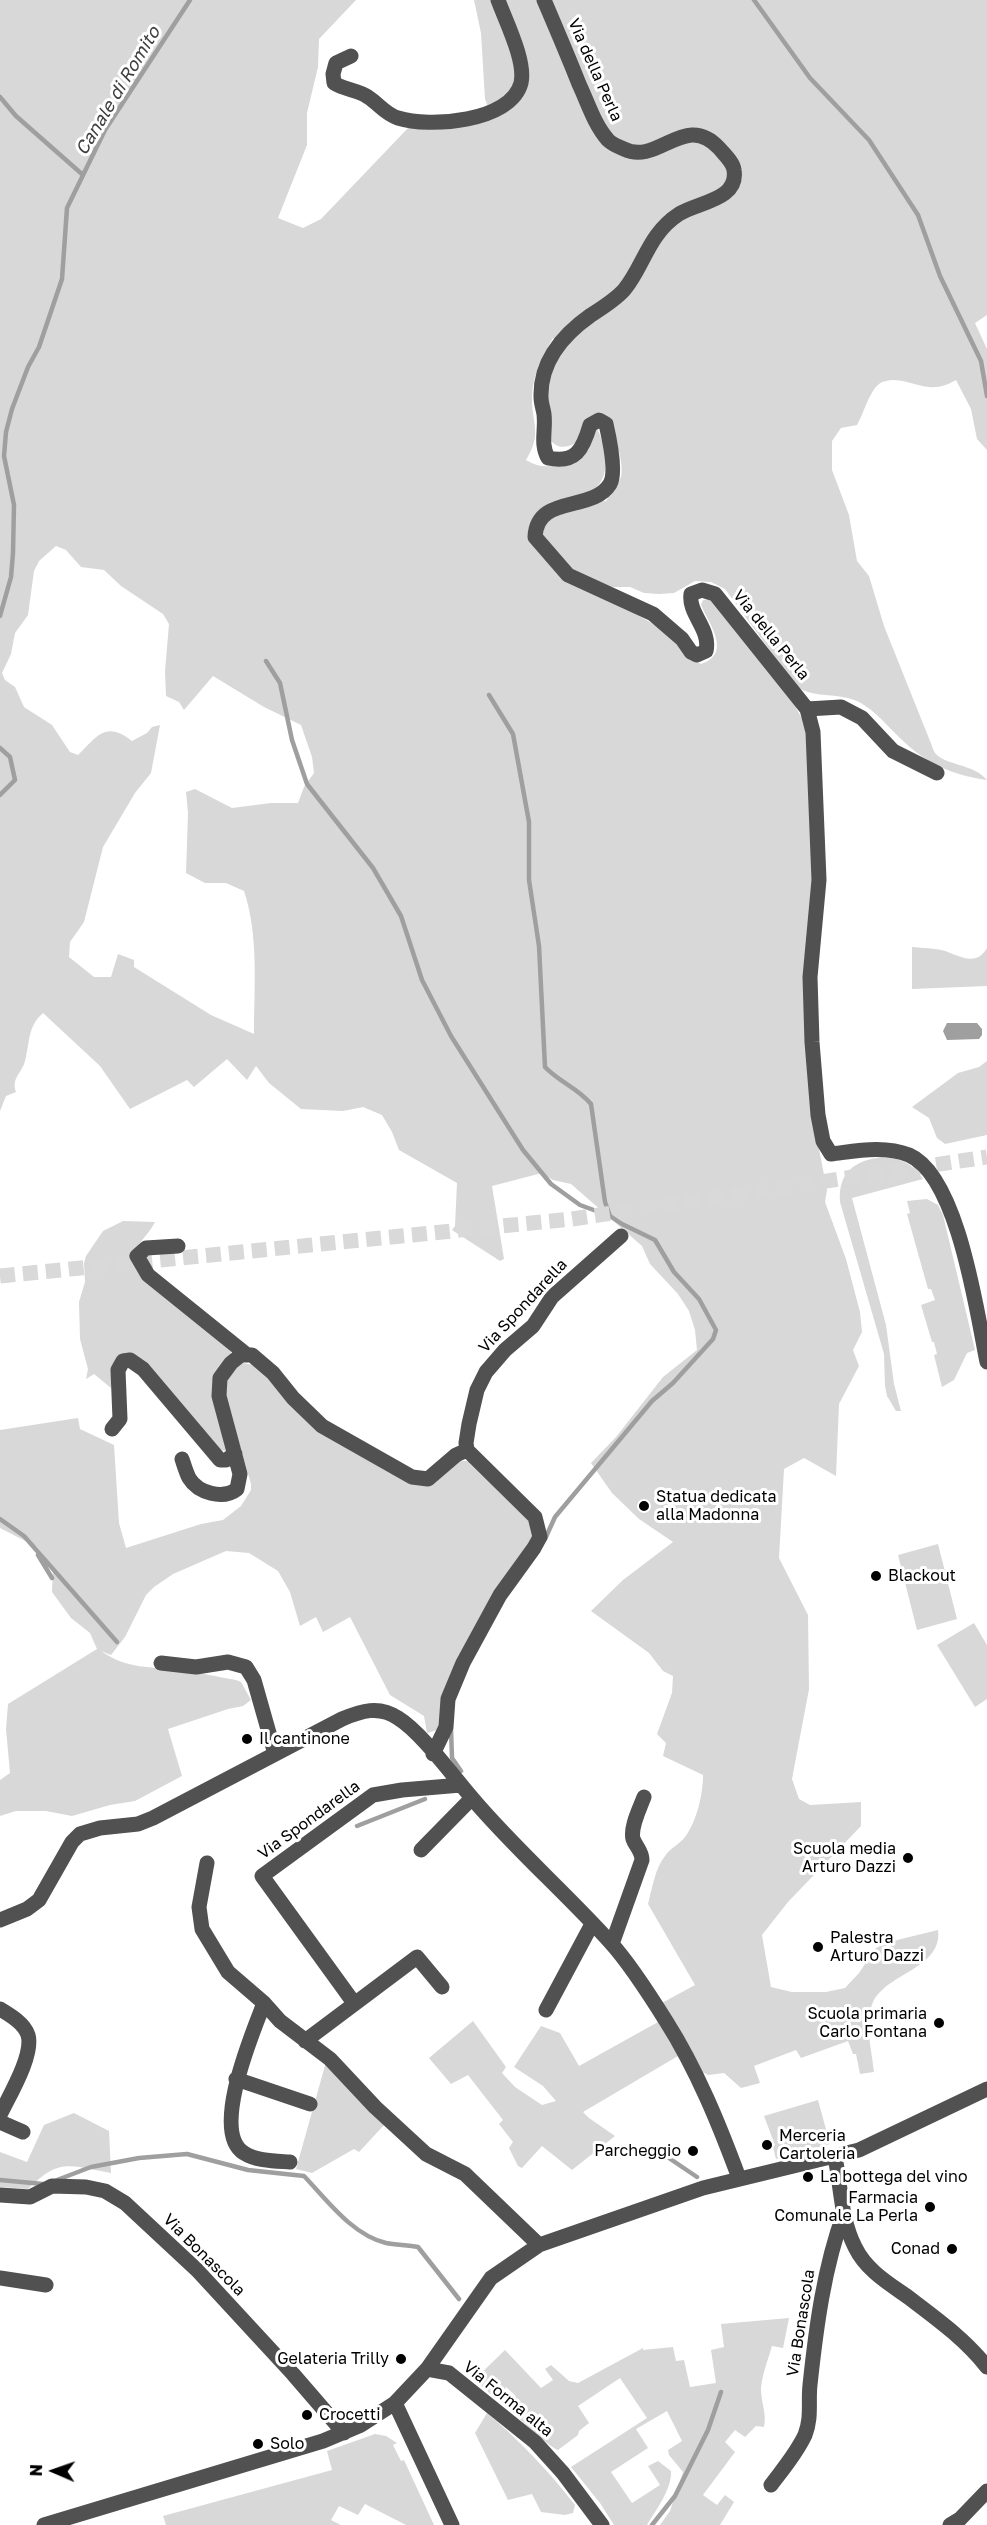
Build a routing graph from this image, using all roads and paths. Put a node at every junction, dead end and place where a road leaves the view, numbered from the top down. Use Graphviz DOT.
graph roads {
  1 [pos="498,0"];
  2 [pos="544,0"];
  3 [pos="351,56"];
  4 [pos="807,709"];
  5 [pos="938,773"];
  6 [pos="621,1236"];
  7 [pos="178,1246"];
  8 [pos="986,1353"];
  9 [pos="246,1354"];
  10 [pos="112,1429"];
  11 [pos="467,1450"];
  12 [pos="236,1454"];
  13 [pos="182,1459"];
  14 [pos="161,1663"];
  15 [pos="274,1754"];
  16 [pos="434,1754"];
  17 [pos="461,1785"];
  18 [pos="644,1797"];
  19 [pos="472,1798"];
  20 [pos="421,1850"];
  21 [pos="207,1863"];
  22 [pos="0,1920"];
  23 [pos="592,1924"];
  24 [pos="612,1944"];
  25 [pos="442,1987"];
  26 [pos="264,2003"];
  27 [pos="354,2003"];
  28 [pos="0,2009"];
  29 [pos="546,2010"];
  30 [pos="305,2041"];
  31 [pos="236,2079"];
  32 [pos="987,2089"];
  33 [pos="310,2104"];
  34 [pos="0,2115"];
  35 [pos="0,2122"];
  36 [pos="23,2132"];
  37 [pos="836,2157"];
  38 [pos="290,2162"];
  39 [pos="739,2178"];
  40 [pos="0,2195"];
  41 [pos="844,2213"];
  42 [pos="539,2245"];
  43 [pos="0,2278"];
  44 [pos="46,2285"];
  45 [pos="987,2367"];
  46 [pos="428,2369"];
  47 [pos="395,2403"];
  48 [pos="344,2433"];
  49 [pos="771,2485"];
  50 [pos="987,2491"];
  51 [pos="590,2517"];
  52 [pos="44,2525"];
  53 [pos="452,2525"];
  54 [pos="602,2525"];
  55 [pos="950,2525"];
  1 -- 3 [label="street"];
  2 -- 4 [label="street, Via della Perla"];
  4 -- 5 [label="street"];
  4 -- 8 [label="street, Via della Perla"];
  6 -- 11 [label="street, Via Spondarella"];
  7 -- 9 [label="street"];
  9 -- 11 [label="street"];
  9 -- 12 [label="street"];
  10 -- 12 [label="street"];
  11 -- 16 [label="street"];
  12 -- 13 [label="street"];
  14 -- 15 [label="street"];
  15 -- 16 [label="street"];
  15 -- 22 [label="street"];
  16 -- 17 [label="street"];
  17 -- 19 [label="street"];
  17 -- 27 [label="street, Via Spondarella"];
  18 -- 24 [label="street"];
  19 -- 20 [label="street"];
  19 -- 23 [label="street"];
  21 -- 26 [label="street"];
  23 -- 24 [label="street"];
  23 -- 29 [label="street"];
  24 -- 39 [label="street"];
  25 -- 27 [label="street"];
  26 -- 30 [label="street"];
  26 -- 31 [label="street"];
  27 -- 30 [label="street"];
  28 -- 34 [label="street"];
  30 -- 42 [label="street"];
  31 -- 33 [label="street"];
  31 -- 38 [label="street"];
  32 -- 37 [label="street"];
  35 -- 36 [label="street"];
  37 -- 39 [label="street"];
  37 -- 41 [label="street, Via Bonascola"];
  39 -- 42 [label="street"];
  40 -- 48 [label="street, Via Bonascola"];
  41 -- 45 [label="street"];
  41 -- 49 [label="street, Via Bonascola"];
  42 -- 46 [label="street"];
  43 -- 44 [label="street"];
  46 -- 47 [label="street"];
  46 -- 51 [label="street, Via Forma alta"];
  47 -- 48 [label="street"];
  47 -- 53 [label="street"];
  48 -- 52 [label="street"];
  50 -- 55 [label="street"];
  51 -- 54 [label="street, Via Forma alta"];
}
